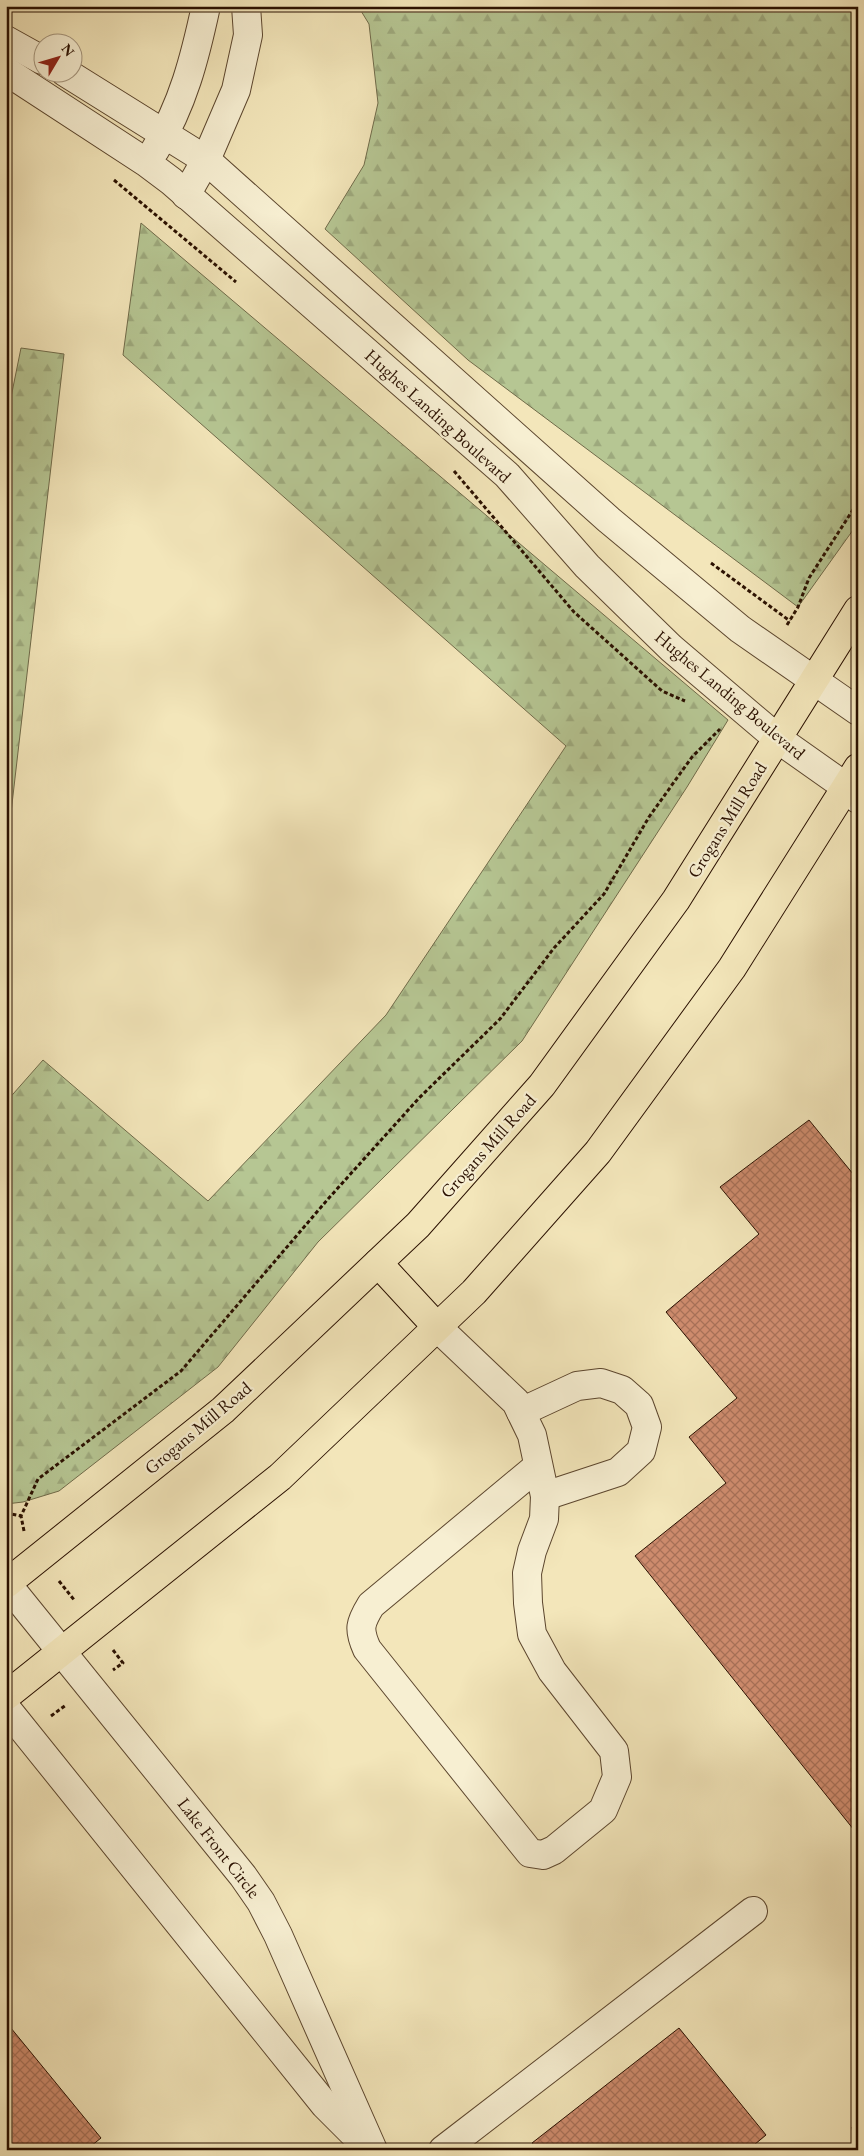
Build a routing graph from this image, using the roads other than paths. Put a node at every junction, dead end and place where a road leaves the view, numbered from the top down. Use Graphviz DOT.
graph roads {
  1 [pos="206,6"];
  2 [pos="246,6"];
  3 [pos="6,40"];
  4 [pos="32,54"];
  5 [pos="6,71"];
  6 [pos="80,82"];
  7 [pos="165,134"];
  8 [pos="206,160"];
  9 [pos="147,163"];
  10 [pos="186,194"];
  11 [pos="858,610"];
  12 [pos="812,680"];
  13 [pos="858,711"];
  14 [pos="778,739"];
  15 [pos="854,785"];
  16 [pos="378,1263"];
  17 [pos="437,1327"];
  18 [pos="521,1412"];
  19 [pos="538,1466"];
  20 [pos="545,1496"];
  21 [pos="6,1583"];
  22 [pos="63,1651"];
  23 [pos="6,1696"];
  24 [pos="6,1708"];
  25 [pos="753,1911"];
  26 [pos="372,2150"];
  27 [pos="443,2150"];
  1 -- 7 [label="street"];
  2 -- 8 [label="street"];
  3 -- 4 [label="street"];
  5 -- 9 [label="street, Hughes Landing Boulevard"];
  6 -- 7 [label="street, Hughes Landing Boulevard"];
  7 -- 8 [label="street, Hughes Landing Boulevard"];
  7 -- 9 [label="street"];
  8 -- 10 [label="street"];
  8 -- 12 [label="street, Hughes Landing Boulevard"];
  9 -- 10 [label="street, Hughes Landing Boulevard"];
  10 -- 14 [label="street, Hughes Landing Boulevard"];
  11 -- 12 [label="main road, Grogans Mill Road"];
  12 -- 13 [label="street, Hughes Landing Boulevard"];
  12 -- 14 [label="main road, Grogans Mill Road"];
  14 -- 15 [label="street, Hughes Landing Boulevard"];
  14 -- 16 [label="main road, Grogans Mill Road"];
  15 -- 17 [label="main road"];
  16 -- 17 [label="main road"];
  16 -- 21 [label="main road, Grogans Mill Road"];
  17 -- 18 [label="street"];
  17 -- 22 [label="main road"];
  18 -- 19 [label="street"];
  18 -- 20 [label="street"];
  19 -- 20 [label="street"];
  19 -- 20 [label="street"];
  21 -- 22 [label="street, Lake Front Circle"];
  22 -- 23 [label="main road"];
  22 -- 26 [label="street, Lake Front Circle"];
  24 -- 26 [label="street, Lake Front Circle"];
  25 -- 27 [label="street"];
}
